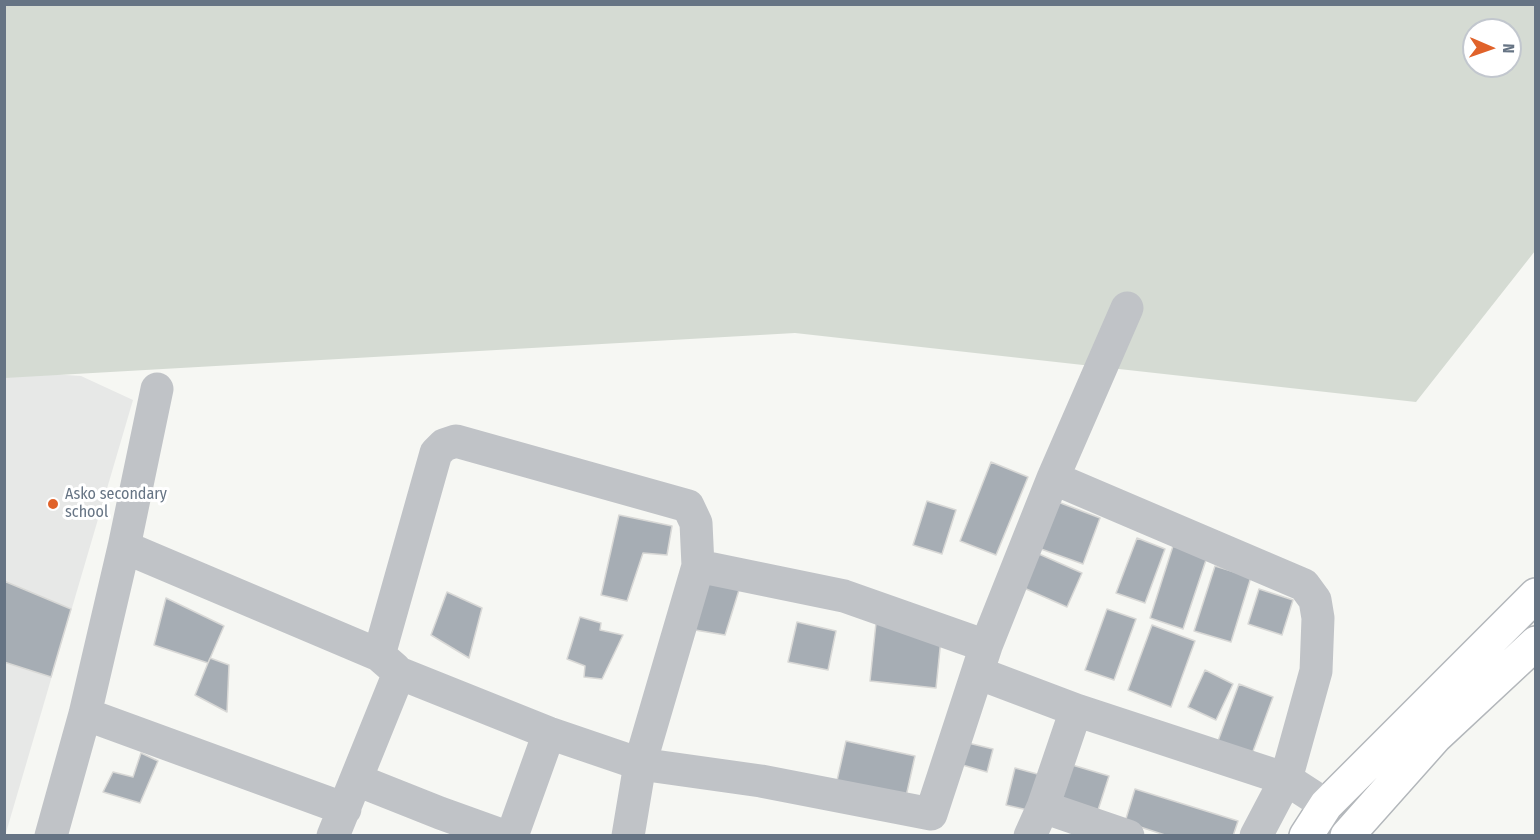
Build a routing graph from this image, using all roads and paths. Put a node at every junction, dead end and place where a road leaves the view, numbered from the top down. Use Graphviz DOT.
graph roads {
  1 [pos="1127,308"];
  2 [pos="157,389"];
  3 [pos="1053,478"];
  4 [pos="124,547"];
  5 [pos="698,566"];
  6 [pos="1536,595"];
  7 [pos="1536,643"];
  8 [pos="982,660"];
  9 [pos="389,664"];
  10 [pos="1076,710"];
  11 [pos="86,714"];
  12 [pos="549,733"];
  13 [pos="640,764"];
  14 [pos="1286,779"];
  15 [pos="1326,805"];
  16 [pos="345,808"];
  17 [pos="1036,821"];
  18 [pos="435,824"];
  19 [pos="927,825"];
  20 [pos="1124,835"];
  21 [pos="51,836"];
  22 [pos="504,836"];
  23 [pos="512,836"];
  24 [pos="628,836"];
  25 [pos="1256,836"];
  26 [pos="1306,836"];
  27 [pos="1347,836"];
  1 -- 3 [label="street"];
  2 -- 4 [label="street"];
  3 -- 8 [label="street"];
  3 -- 14 [label="street"];
  4 -- 9 [label="street"];
  4 -- 11 [label="street"];
  5 -- 8 [label="street"];
  5 -- 9 [label="street"];
  5 -- 13 [label="street"];
  6 -- 15 [label="main road"];
  7 -- 27 [label="main road"];
  8 -- 10 [label="street"];
  8 -- 19 [label="street"];
  9 -- 12 [label="street"];
  9 -- 16 [label="street"];
  10 -- 14 [label="street"];
  10 -- 17 [label="street"];
  11 -- 16 [label="street"];
  11 -- 21 [label="street"];
  12 -- 13 [label="street"];
  12 -- 23 [label="street"];
  13 -- 19 [label="street"];
  13 -- 24 [label="street"];
  14 -- 15 [label="street"];
  14 -- 25 [label="street"];
  15 -- 26 [label="main road"];
  16 -- 18 [label="street"];
  17 -- 20 [label="street"];
  18 -- 22 [label="street"];
}
